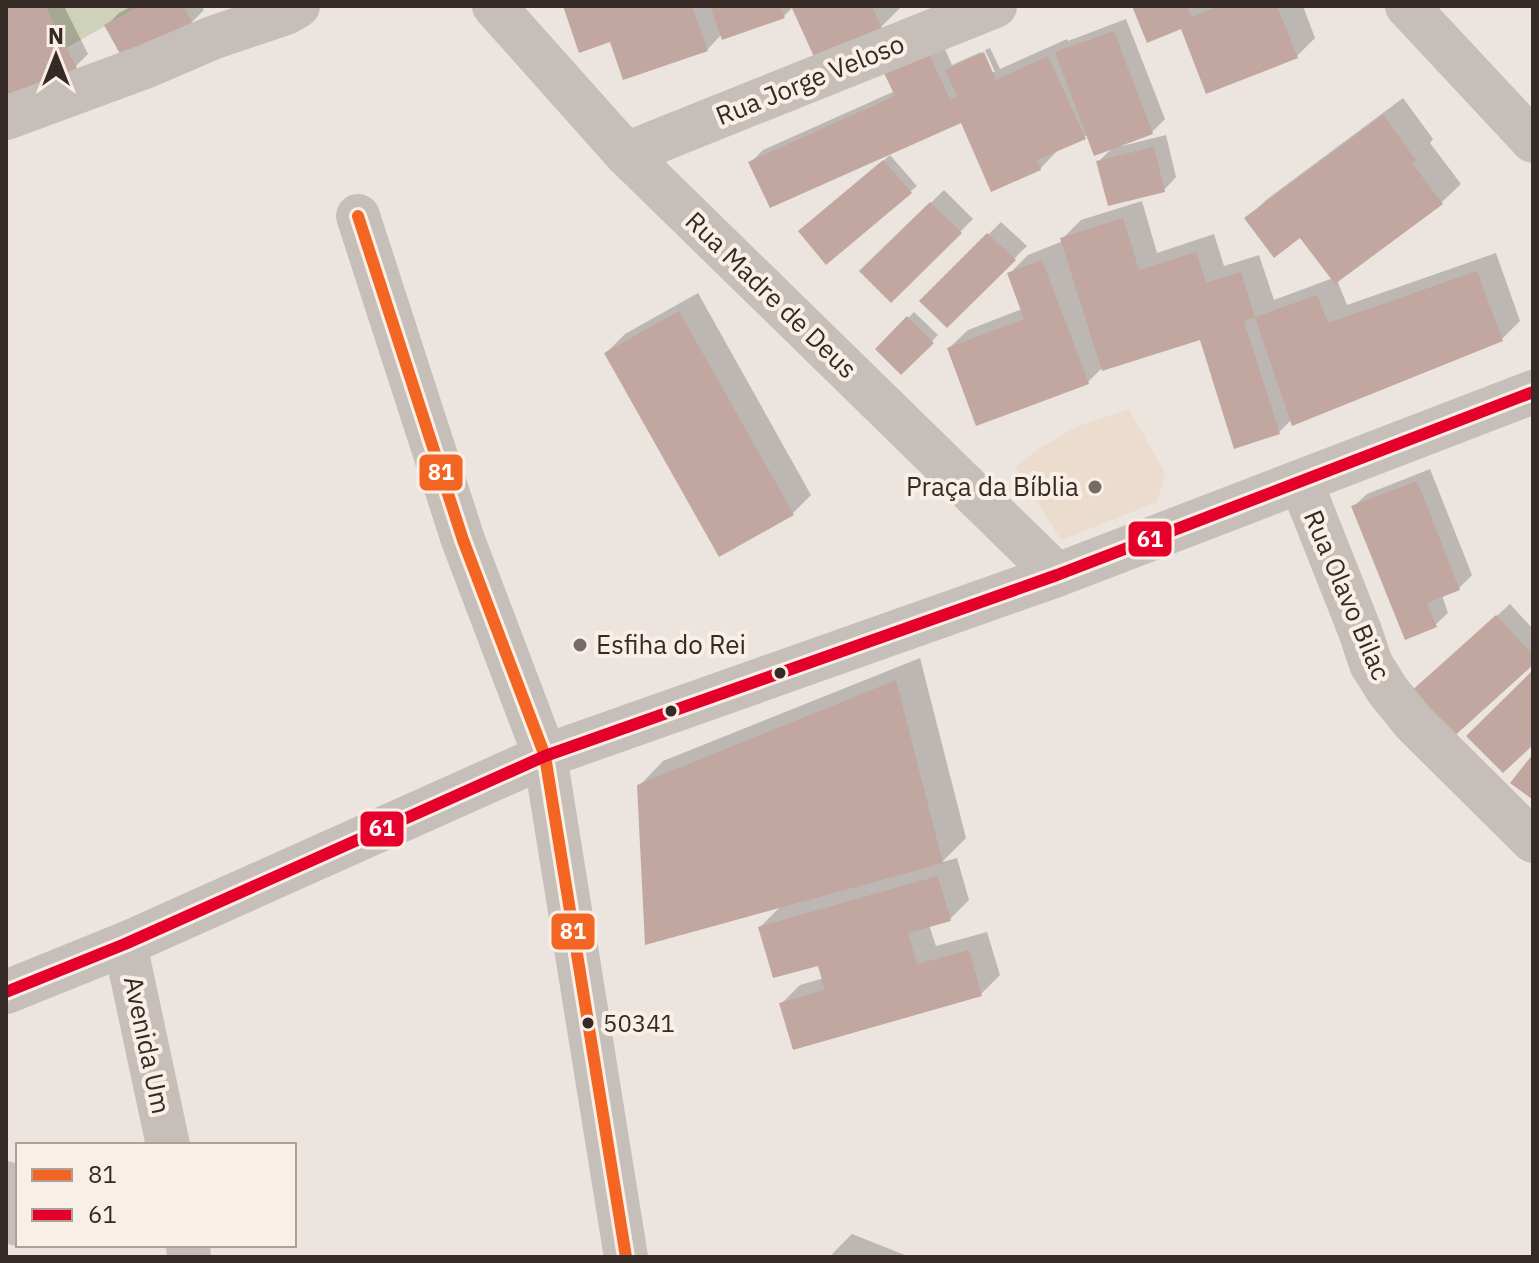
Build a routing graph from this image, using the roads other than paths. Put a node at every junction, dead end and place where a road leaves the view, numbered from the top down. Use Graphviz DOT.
graph roads {
  1 [pos="298,6"];
  2 [pos="494,6"];
  3 [pos="995,6"];
  4 [pos="1407,6"];
  5 [pos="6,118"];
  6 [pos="1533,141"];
  7 [pos="626,154"];
  8 [pos="358,216"];
  9 [pos="1533,392"];
  10 [pos="1301,482"];
  11 [pos="1057,575"];
  12 [pos="545,756"];
  13 [pos="1533,841"];
  14 [pos="125,944"];
  15 [pos="6,992"];
  16 [pos="168,1143"];
  17 [pos="6,1183"];
  18 [pos="16,1217"];
  19 [pos="626,1257"];
  1 -- 5 [label="street"];
  2 -- 7 [label="street, Rua Madre de Deus"];
  3 -- 7 [label="street, Rua Jorge Veloso"];
  4 -- 6 [label="street"];
  7 -- 11 [label="street, Rua Madre de Deus"];
  8 -- 12 [label="street"];
  9 -- 10 [label="street"];
  10 -- 11 [label="street"];
  10 -- 13 [label="street, Rua Olavo Bilac"];
  11 -- 12 [label="street"];
  12 -- 14 [label="street"];
  12 -- 19 [label="street"];
  14 -- 15 [label="street"];
  14 -- 16 [label="street, Avenida Um"];
  17 -- 18 [label="street"];
}
